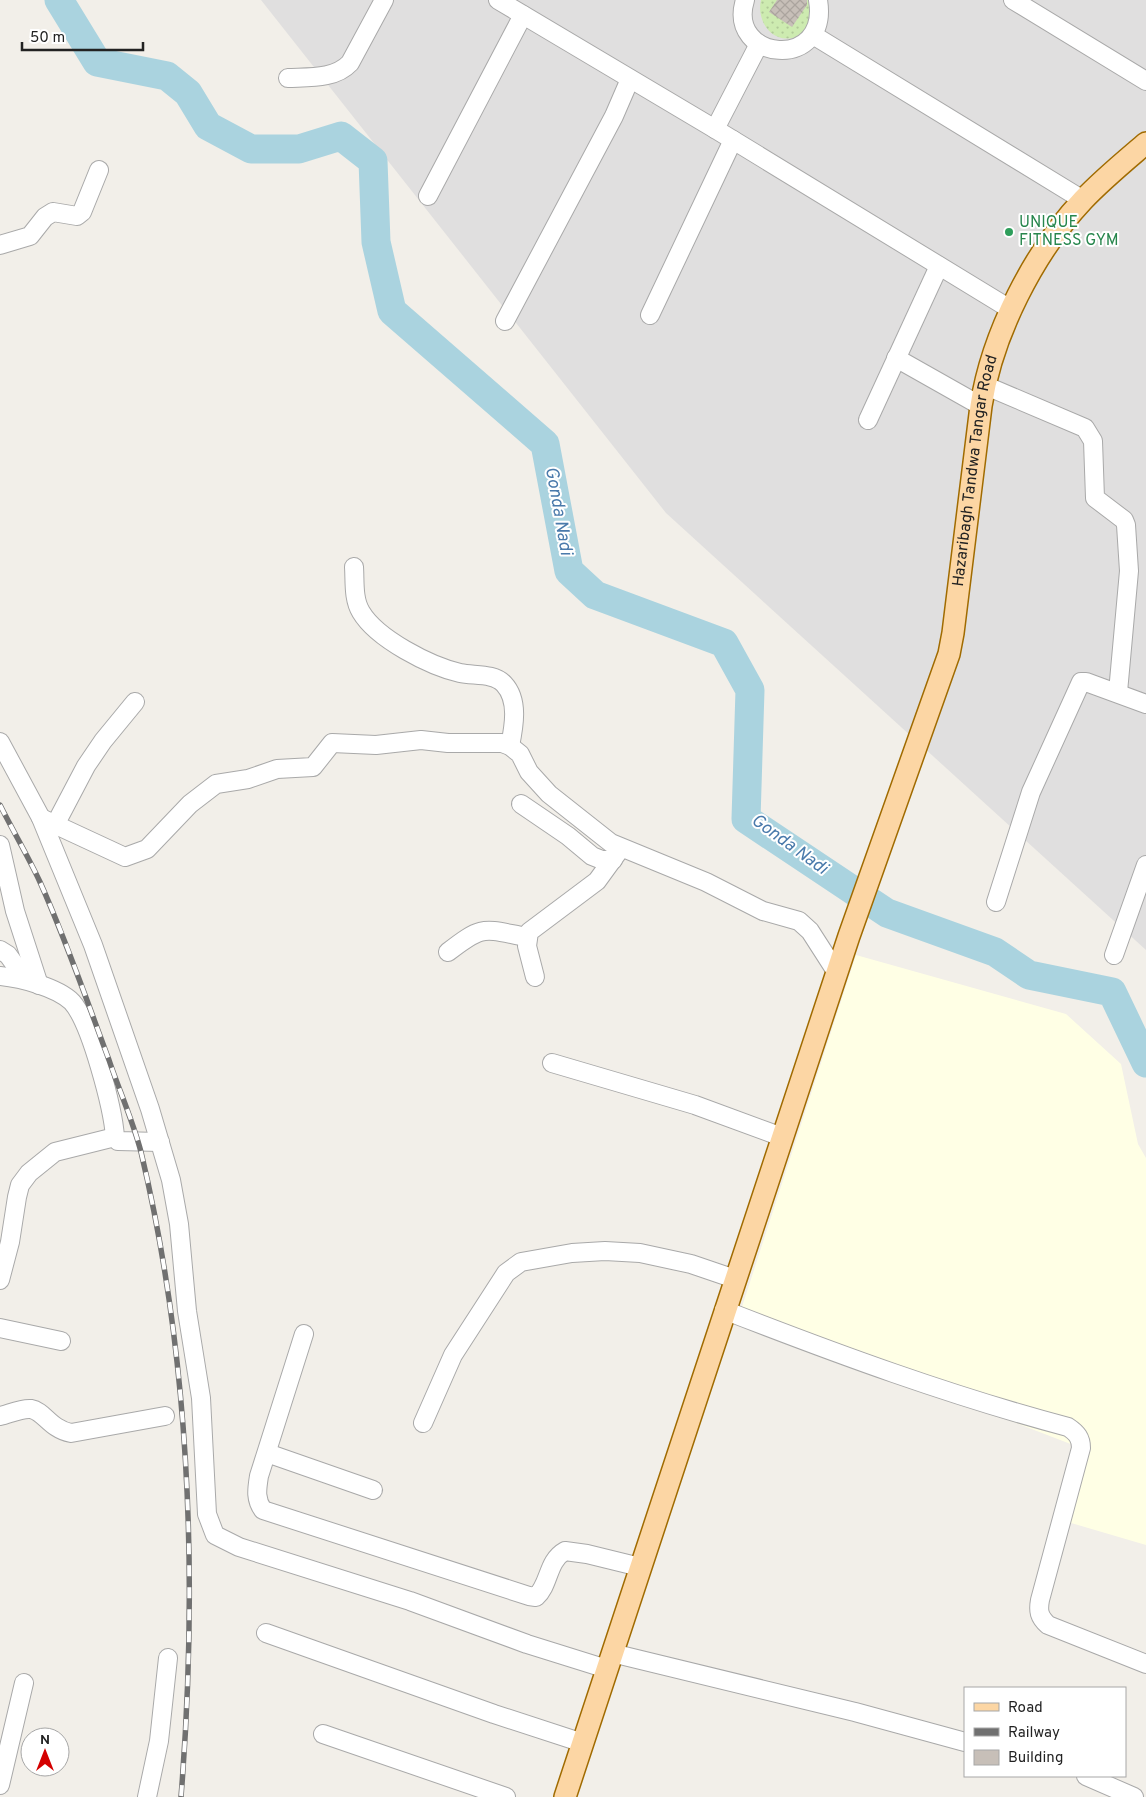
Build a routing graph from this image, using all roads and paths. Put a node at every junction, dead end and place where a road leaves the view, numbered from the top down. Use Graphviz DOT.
graph roads {
  1 [pos="384,0"];
  2 [pos="498,0"];
  3 [pos="744,0"];
  4 [pos="818,0"];
  5 [pos="1013,0"];
  6 [pos="523,15"];
  7 [pos="813,35"];
  8 [pos="759,44"];
  9 [pos="288,78"];
  10 [pos="630,79"];
  11 [pos="1146,81"];
  12 [pos="715,129"];
  13 [pos="733,140"];
  14 [pos="1146,143"];
  15 [pos="99,170"];
  16 [pos="428,196"];
  17 [pos="1083,200"];
  18 [pos="0,245"];
  19 [pos="939,266"];
  20 [pos="1010,309"];
  21 [pos="650,315"];
  22 [pos="505,321"];
  23 [pos="896,358"];
  24 [pos="984,385"];
  25 [pos="981,406"];
  26 [pos="868,420"];
  27 [pos="354,567"];
  28 [pos="1118,692"];
  29 [pos="135,702"];
  30 [pos="1146,704"];
  31 [pos="0,742"];
  32 [pos="510,746"];
  33 [pos="522,804"];
  34 [pos="48,822"];
  35 [pos="0,845"];
  36 [pos="617,854"];
  37 [pos="1146,865"];
  38 [pos="996,902"];
  39 [pos="527,937"];
  40 [pos="0,950"];
  41 [pos="448,952"];
  42 [pos="1114,955"];
  43 [pos="837,973"];
  44 [pos="0,976"];
  45 [pos="535,977"];
  46 [pos="33,983"];
  47 [pos="552,1063"];
  48 [pos="115,1137"];
  49 [pos="782,1137"];
  50 [pos="160,1142"];
  51 [pos="734,1279"];
  52 [pos="0,1280"];
  53 [pos="724,1310"];
  54 [pos="0,1328"];
  55 [pos="304,1334"];
  56 [pos="61,1340"];
  57 [pos="0,1416"];
  58 [pos="165,1416"];
  59 [pos="423,1423"];
  60 [pos="267,1453"];
  61 [pos="372,1490"];
  62 [pos="640,1567"];
  63 [pos="266,1633"];
  64 [pos="168,1658"];
  65 [pos="610,1661"];
  66 [pos="1146,1664"];
  67 [pos="24,1683"];
  68 [pos="323,1734"];
  69 [pos="964,1742"];
  70 [pos="583,1743"];
  71 [pos="1088,1777"];
  72 [pos="0,1785"];
  73 [pos="147,1797"];
  74 [pos="506,1797"];
  75 [pos="565,1797"];
  76 [pos="1134,1797"];
  1 -- 9 [label="street"];
  2 -- 6 [label="street"];
  3 -- 8 [label="street"];
  4 -- 7 [label="street"];
  5 -- 11 [label="street"];
  6 -- 10 [label="street"];
  6 -- 16 [label="street"];
  7 -- 8 [label="street"];
  7 -- 17 [label="street"];
  8 -- 12 [label="street"];
  10 -- 12 [label="street"];
  10 -- 22 [label="street"];
  12 -- 13 [label="street"];
  13 -- 19 [label="street"];
  13 -- 21 [label="street"];
  14 -- 17 [label="main road, Hazaribagh Tandwa Tangar Road"];
  15 -- 18 [label="street"];
  17 -- 20 [label="main road, Hazaribagh Tandwa Tangar Road"];
  19 -- 20 [label="street"];
  19 -- 23 [label="street"];
  20 -- 24 [label="main road, Hazaribagh Tandwa Tangar Road"];
  23 -- 25 [label="street"];
  23 -- 26 [label="street"];
  24 -- 25 [label="main road, Hazaribagh Tandwa Tangar Road"];
  24 -- 28 [label="street"];
  25 -- 43 [label="main road, Hazaribagh Tandwa Tangar Road"];
  27 -- 32 [label="street"];
  28 -- 30 [label="street"];
  28 -- 38 [label="street"];
  29 -- 34 [label="street"];
  31 -- 34 [label="street"];
  32 -- 34 [label="street"];
  32 -- 36 [label="street"];
  33 -- 36 [label="street"];
  34 -- 50 [label="street"];
  35 -- 46 [label="street"];
  36 -- 39 [label="street"];
  36 -- 43 [label="street"];
  37 -- 42 [label="street"];
  39 -- 41 [label="street"];
  39 -- 45 [label="street"];
  40 -- 46 [label="street"];
  43 -- 49 [label="main road, Hazaribagh Tandwa Tangar Road"];
  44 -- 46 [label="street"];
  46 -- 48 [label="street"];
  47 -- 49 [label="street"];
  48 -- 50 [label="street"];
  48 -- 52 [label="street"];
  49 -- 51 [label="main road, Hazaribagh Tandwa Tangar Road"];
  50 -- 65 [label="street"];
  51 -- 53 [label="main road, Hazaribagh Tandwa Tangar Road"];
  51 -- 59 [label="street"];
  53 -- 62 [label="main road, Hazaribagh Tandwa Tangar Road"];
  53 -- 66 [label="street"];
  54 -- 56 [label="street"];
  55 -- 60 [label="street"];
  57 -- 58 [label="street"];
  60 -- 61 [label="street"];
  60 -- 62 [label="street"];
  62 -- 65 [label="main road, Hazaribagh Tandwa Tangar Road"];
  63 -- 70 [label="street"];
  64 -- 73 [label="street"];
  65 -- 69 [label="street"];
  65 -- 70 [label="main road, Hazaribagh Tandwa Tangar Road"];
  67 -- 72 [label="street"];
  68 -- 74 [label="street"];
  70 -- 75 [label="main road, Hazaribagh Tandwa Tangar Road"];
  71 -- 76 [label="street"];
}
